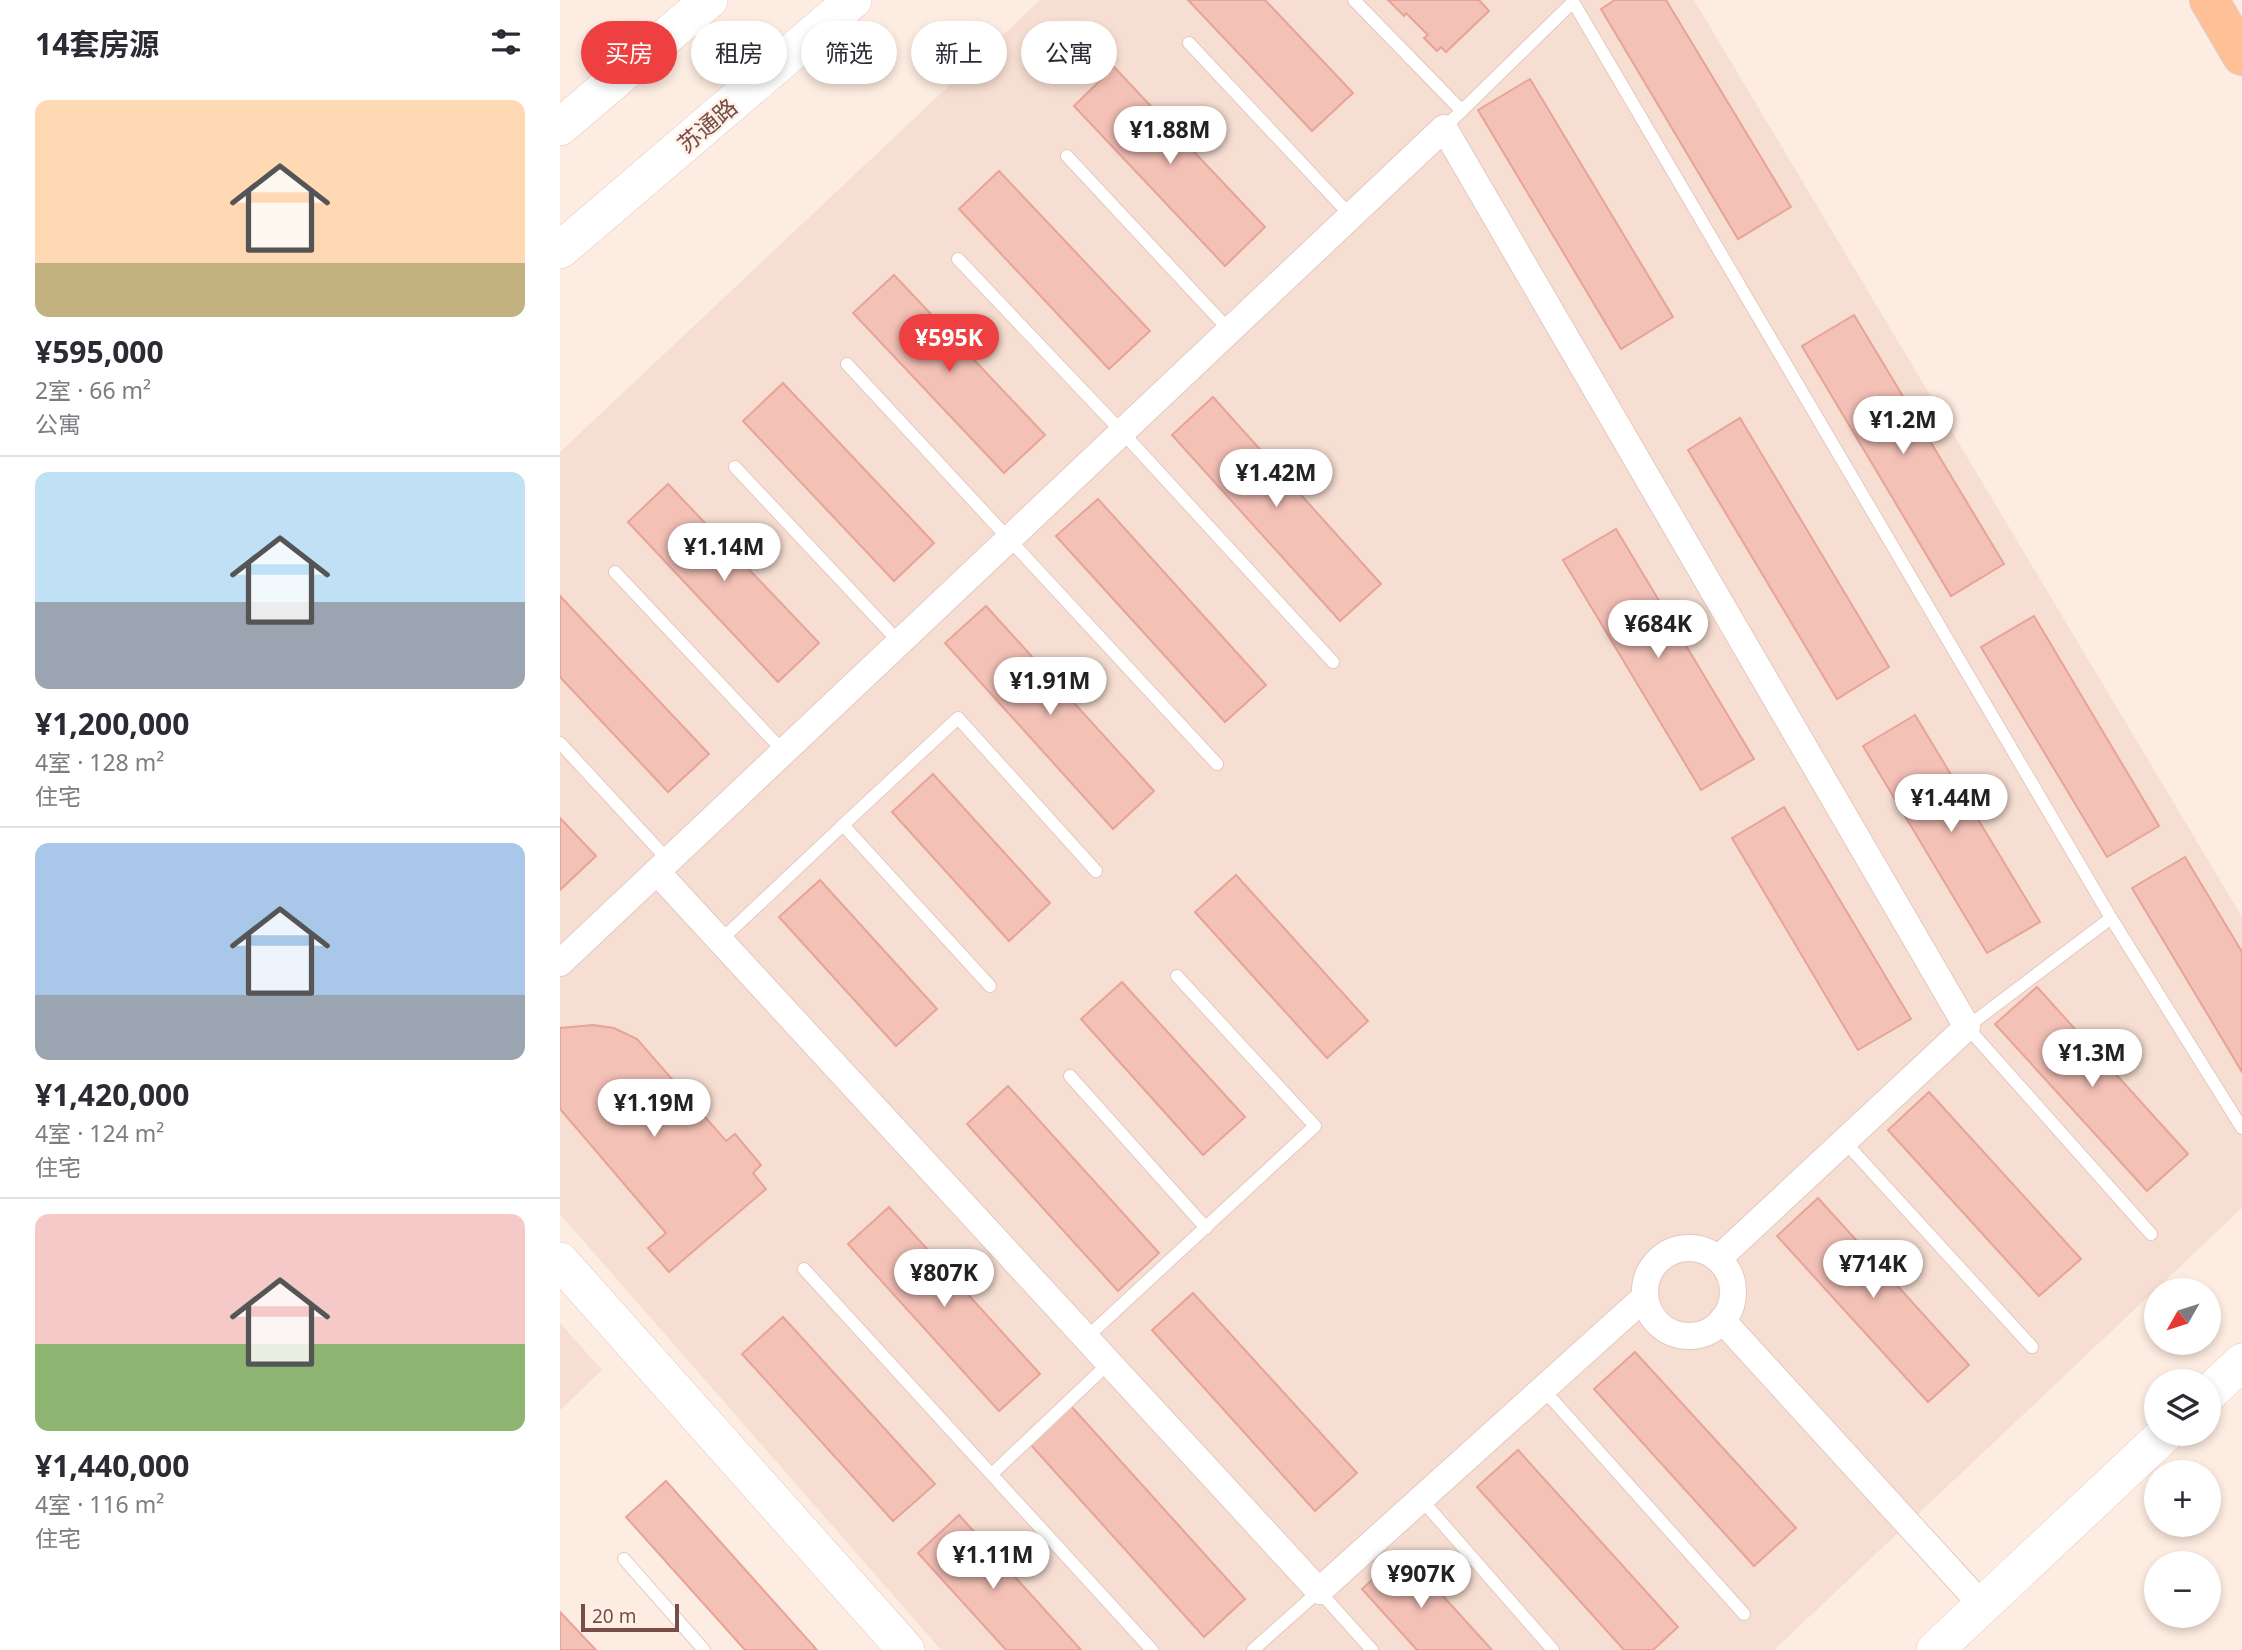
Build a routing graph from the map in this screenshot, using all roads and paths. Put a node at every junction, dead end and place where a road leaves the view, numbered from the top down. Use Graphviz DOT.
graph roads {
  1 [pos="709,0"];
  2 [pos="853,0"];
  3 [pos="1354,0"];
  4 [pos="2208,0"];
  5 [pos="1572,1"];
  6 [pos="1189,43"];
  7 [pos="2242,56"];
  8 [pos="1453,119"];
  9 [pos="560,127"];
  10 [pos="1067,156"];
  11 [pos="1351,216"];
  12 [pos="560,250"];
  13 [pos="958,260"];
  14 [pos="1230,331"];
  15 [pos="847,364"];
  16 [pos="1123,433"];
  17 [pos="735,467"];
  18 [pos="1010,539"];
  19 [pos="615,572"];
  20 [pos="900,643"];
  21 [pos="1333,662"];
  22 [pos="560,743"];
  23 [pos="785,752"];
  24 [pos="1217,764"];
  25 [pos="843,825"];
  26 [pos="664,867"];
  27 [pos="1097,871"];
  28 [pos="2111,918"];
  29 [pos="720,941"];
  30 [pos="560,963"];
  31 [pos="1177,976"];
  32 [pos="990,986"];
  33 [pos="1967,1027"];
  34 [pos="1070,1076"];
  35 [pos="2242,1128"];
  36 [pos="1844,1142"];
  37 [pos="1206,1227"];
  38 [pos="2151,1234"];
  39 [pos="1719,1258"];
  40 [pos="560,1261"];
  41 [pos="804,1269"];
  42 [pos="1645,1297"];
  43 [pos="1722,1320"];
  44 [pos="1086,1338"];
  45 [pos="2032,1347"];
  46 [pos="2242,1362"];
  47 [pos="1109,1363"];
  48 [pos="2221,1382"];
  49 [pos="1543,1389"];
  50 [pos="2152,1446"];
  51 [pos="992,1475"];
  52 [pos="1421,1499"];
  53 [pos="624,1559"];
  54 [pos="1319,1591"];
  55 [pos="1983,1606"];
  56 [pos="1744,1614"];
  57 [pos="898,1647"];
  58 [pos="704,1650"];
  59 [pos="1152,1650"];
  60 [pos="1253,1650"];
  61 [pos="1372,1650"];
  62 [pos="1553,1650"];
  63 [pos="1936,1650"];
  1 -- 9 [label="street"];
  2 -- 12 [label="street, 苏通路"];
  3 -- 8 [label="lane"];
  4 -- 7 [label="main road"];
  5 -- 8 [label="lane"];
  5 -- 28 [label="lane"];
  6 -- 11 [label="lane"];
  8 -- 11 [label="street"];
  8 -- 33 [label="street"];
  10 -- 14 [label="lane"];
  11 -- 14 [label="street"];
  13 -- 16 [label="lane"];
  14 -- 16 [label="street"];
  15 -- 18 [label="lane"];
  16 -- 18 [label="street"];
  16 -- 21 [label="lane"];
  17 -- 20 [label="lane"];
  18 -- 20 [label="street"];
  18 -- 24 [label="lane"];
  19 -- 23 [label="lane"];
  20 -- 23 [label="street"];
  22 -- 26 [label="lane"];
  23 -- 26 [label="street"];
  25 -- 27 [label="lane"];
  25 -- 29 [label="lane"];
  25 -- 32 [label="lane"];
  26 -- 29 [label="street"];
  26 -- 30 [label="street"];
  28 -- 33 [label="lane"];
  28 -- 35 [label="lane"];
  29 -- 44 [label="street"];
  31 -- 37 [label="lane"];
  33 -- 36 [label="street"];
  33 -- 38 [label="lane"];
  34 -- 37 [label="lane"];
  36 -- 39 [label="street"];
  36 -- 45 [label="lane"];
  37 -- 44 [label="lane"];
  39 -- 42 [label="street"];
  39 -- 43 [label="street"];
  40 -- 57 [label="street"];
  41 -- 51 [label="lane"];
  42 -- 43 [label="street"];
  42 -- 49 [label="street"];
  43 -- 55 [label="street"];
  44 -- 47 [label="street"];
  46 -- 48 [label="street"];
  47 -- 51 [label="lane"];
  47 -- 54 [label="street"];
  49 -- 52 [label="street"];
  49 -- 56 [label="lane"];
  50 -- 55 [label="street"];
  51 -- 59 [label="lane"];
  52 -- 54 [label="street"];
  52 -- 62 [label="lane"];
  53 -- 58 [label="lane"];
  54 -- 60 [label="lane"];
  54 -- 61 [label="lane"];
  55 -- 63 [label="street"];
}
